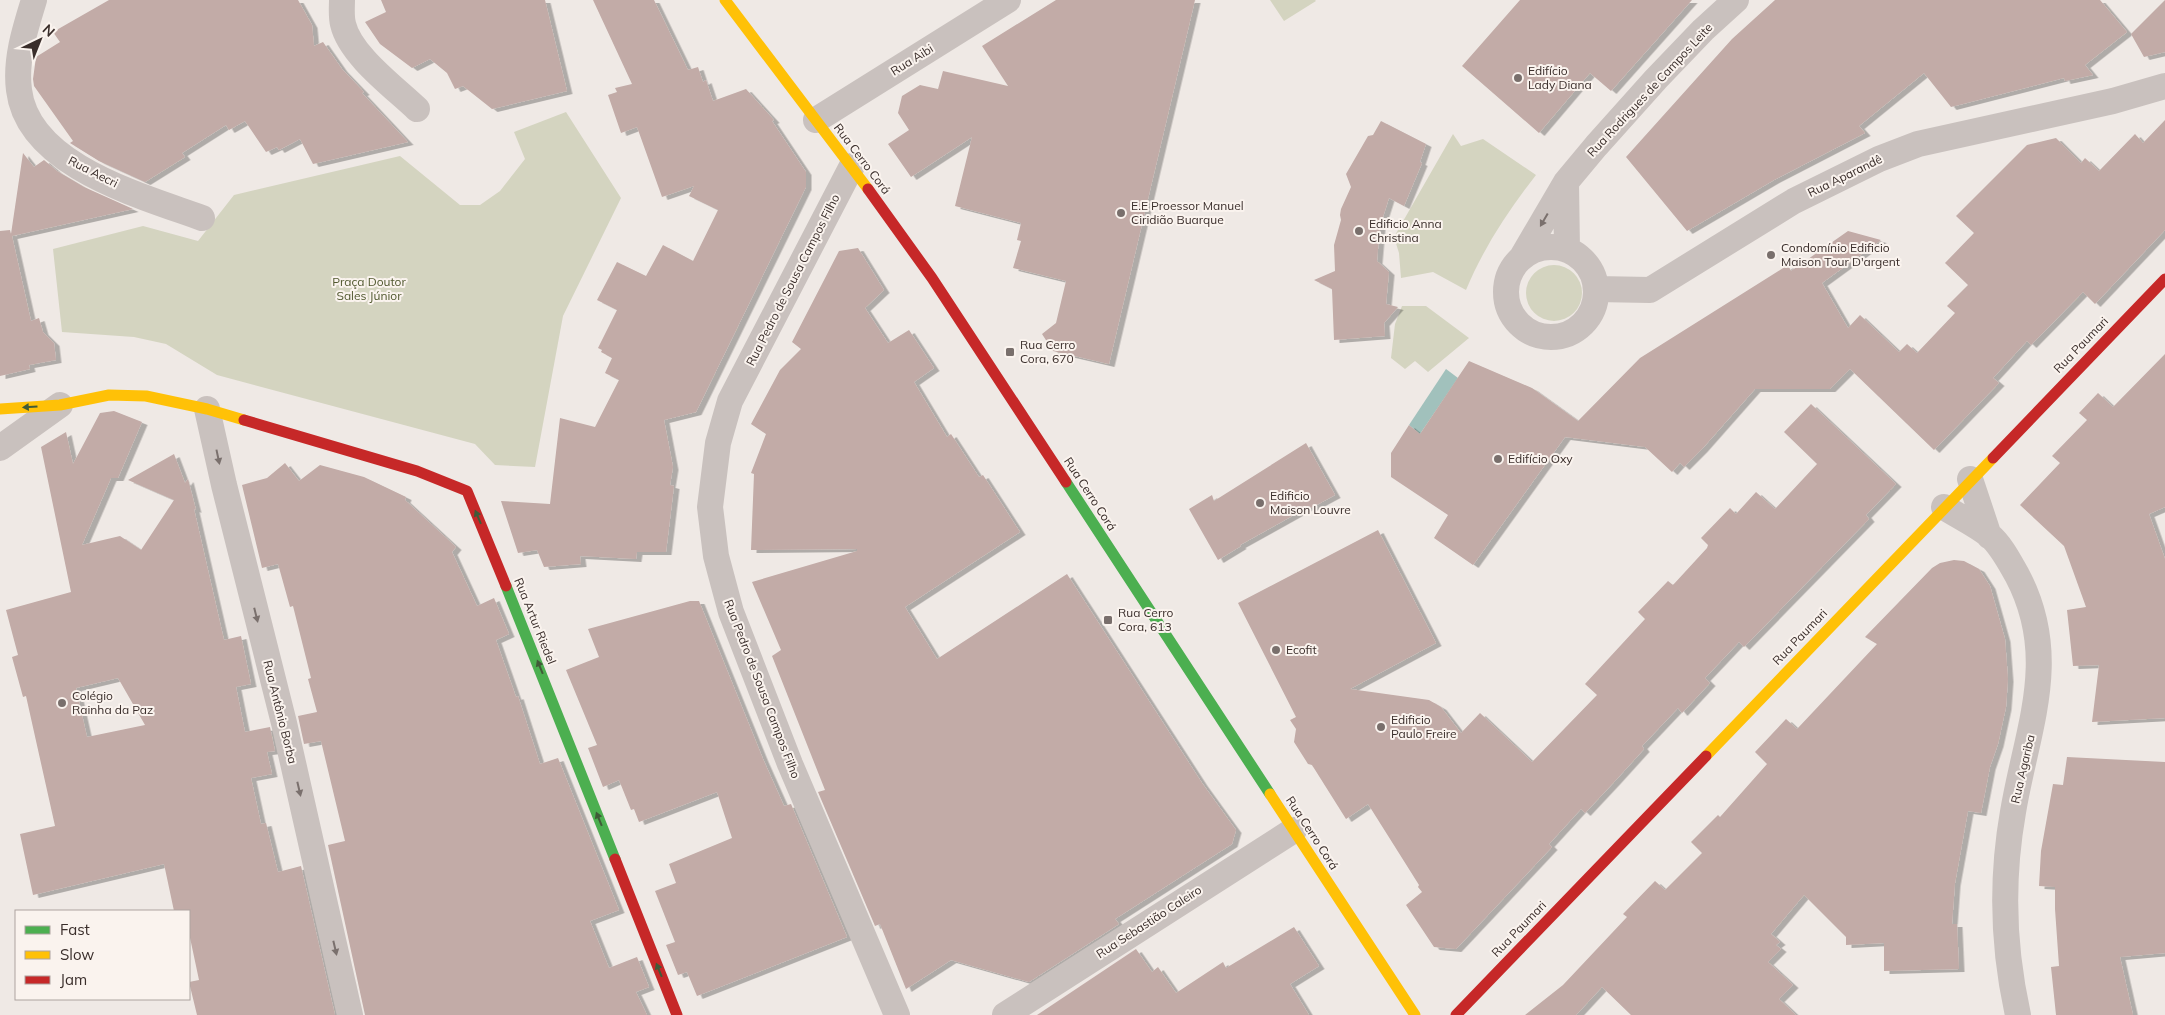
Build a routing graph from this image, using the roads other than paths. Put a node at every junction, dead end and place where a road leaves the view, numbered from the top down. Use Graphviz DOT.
graph roads {
  1 [pos="34,0"];
  2 [pos="342,0"];
  3 [pos="725,0"];
  4 [pos="1008,0"];
  5 [pos="1736,0"];
  6 [pos="2165,86"];
  7 [pos="2113,101"];
  8 [pos="2165,101"];
  9 [pos="417,109"];
  10 [pos="816,120"];
  11 [pos="852,166"];
  12 [pos="1566,182"];
  13 [pos="202,218"];
  14 [pos="1567,250"];
  15 [pos="1522,257"];
  16 [pos="2165,279"];
  17 [pos="1596,290"];
  18 [pos="60,405"];
  19 [pos="0,409"];
  20 [pos="207,409"];
  21 [pos="0,448"];
  22 [pos="1970,479"];
  23 [pos="1944,507"];
  24 [pos="1989,536"];
  25 [pos="1294,830"];
  26 [pos="350,1015"];
  27 [pos="677,1015"];
  28 [pos="897,1015"];
  29 [pos="1005,1015"];
  30 [pos="1415,1015"];
  31 [pos="1456,1015"];
  32 [pos="2018,1015"];
  1 -- 13 [label="street, Rua Aecri"];
  2 -- 9 [label="street"];
  3 -- 10 [label="street, Rua Cerro Corá"];
  4 -- 10 [label="street, Rua Aibi"];
  5 -- 12 [label="street, Rua Rodrigues de Campos Leite"];
  6 -- 7 [label="street, Rua Aparandê"];
  7 -- 8 [label="street, Rua Aparandê"];
  7 -- 17 [label="street, Rua Aparandê"];
  10 -- 11 [label="street, Rua Cerro Corá"];
  11 -- 25 [label="street, Rua Cerro Corá"];
  11 -- 28 [label="street, Rua Pedro de Sousa Campos Filho"];
  12 -- 14 [label="street"];
  12 -- 15 [label="street, Rua Rodrigues de Campos Leite, one-way"];
  14 -- 15 [label="street"];
  14 -- 17 [label="street"];
  15 -- 17 [label="street"];
  16 -- 22 [label="street, Rua Paumari"];
  18 -- 19 [label="street, Rua Artur Riedel, one-way"];
  18 -- 20 [label="street, Rua Artur Riedel"];
  18 -- 21 [label="street"];
  20 -- 26 [label="street, Rua Antônio Borba, one-way"];
  27 -- 20 [label="street, Rua Artur Riedel, one-way"];
  22 -- 23 [label="street, Rua Paumari"];
  22 -- 24 [label="street, Rua Agariba"];
  23 -- 24 [label="street, Rua Agariba"];
  23 -- 31 [label="street, Rua Paumari"];
  24 -- 32 [label="street, Rua Agariba"];
  25 -- 29 [label="street, Rua Sebastião Caleiro"];
  25 -- 30 [label="street, Rua Cerro Corá"];
}
